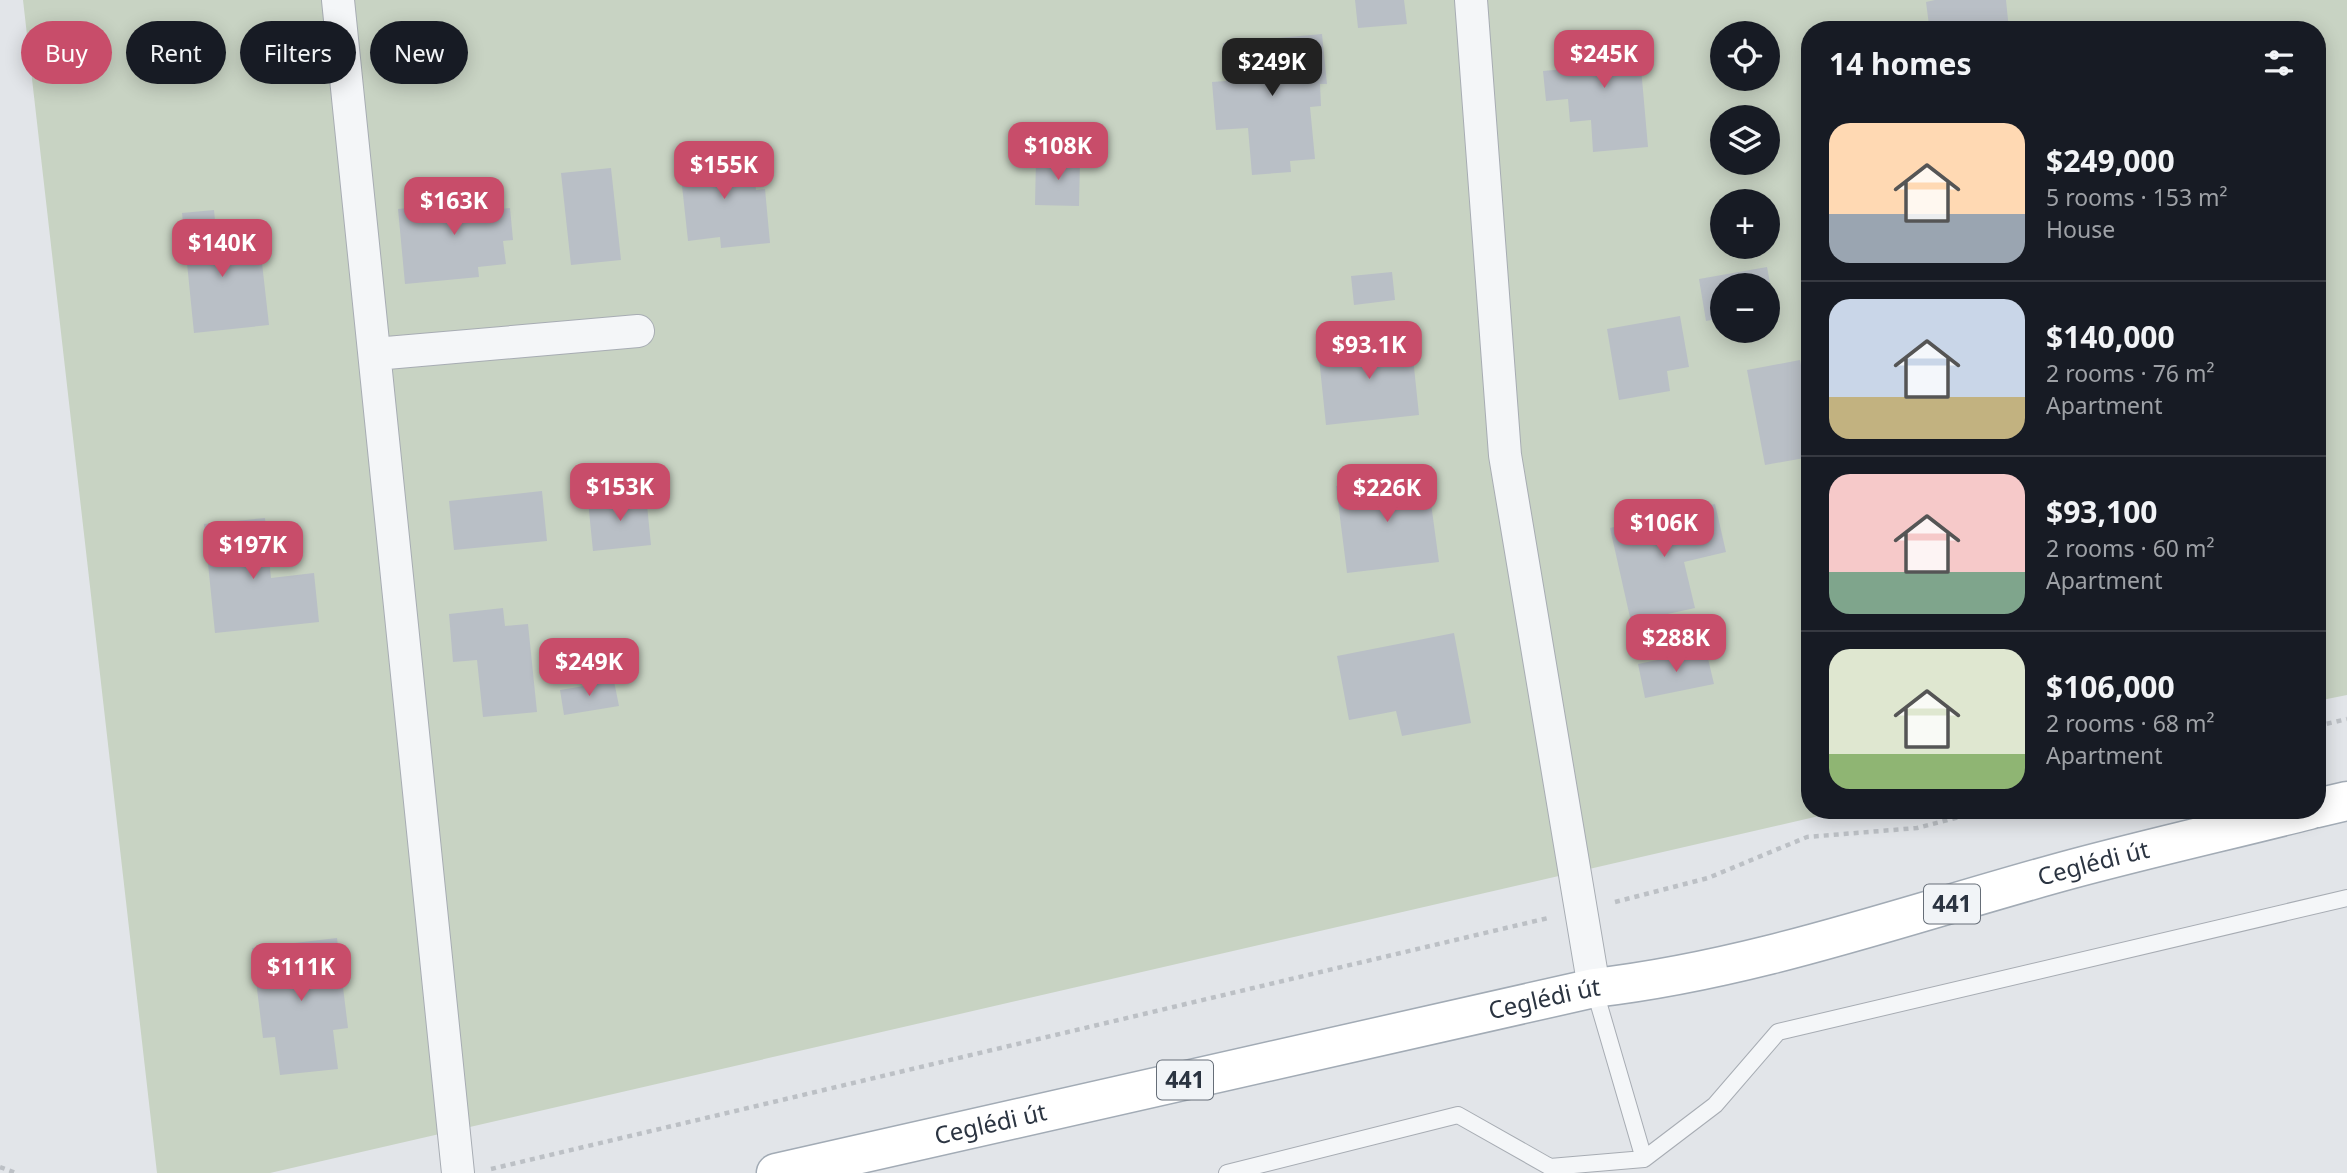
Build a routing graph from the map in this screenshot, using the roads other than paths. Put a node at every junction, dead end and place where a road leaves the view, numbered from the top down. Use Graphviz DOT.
graph roads {
  1 [pos="338,0"];
  2 [pos="1471,0"];
  3 [pos="638,331"];
  4 [pos="375,354"];
  5 [pos="2347,801"];
  6 [pos="2326,806"];
  7 [pos="2273,819"];
  8 [pos="2347,898"];
  9 [pos="1594,988"];
  10 [pos="1644,1159"];
  11 [pos="472,1171"];
  12 [pos="776,1173"];
  13 [pos="1227,1173"];
  1 -- 4 [label="street"];
  2 -- 9 [label="street"];
  3 -- 4 [label="street"];
  4 -- 11 [label="street"];
  5 -- 6 [label="main road"];
  7 -- 9 [label="main road, Ceglédi út / 441"];
  8 -- 10 [label="lane"];
  9 -- 10 [label="lane"];
  9 -- 12 [label="main road, Ceglédi út / 441"];
  10 -- 13 [label="lane"];
}
